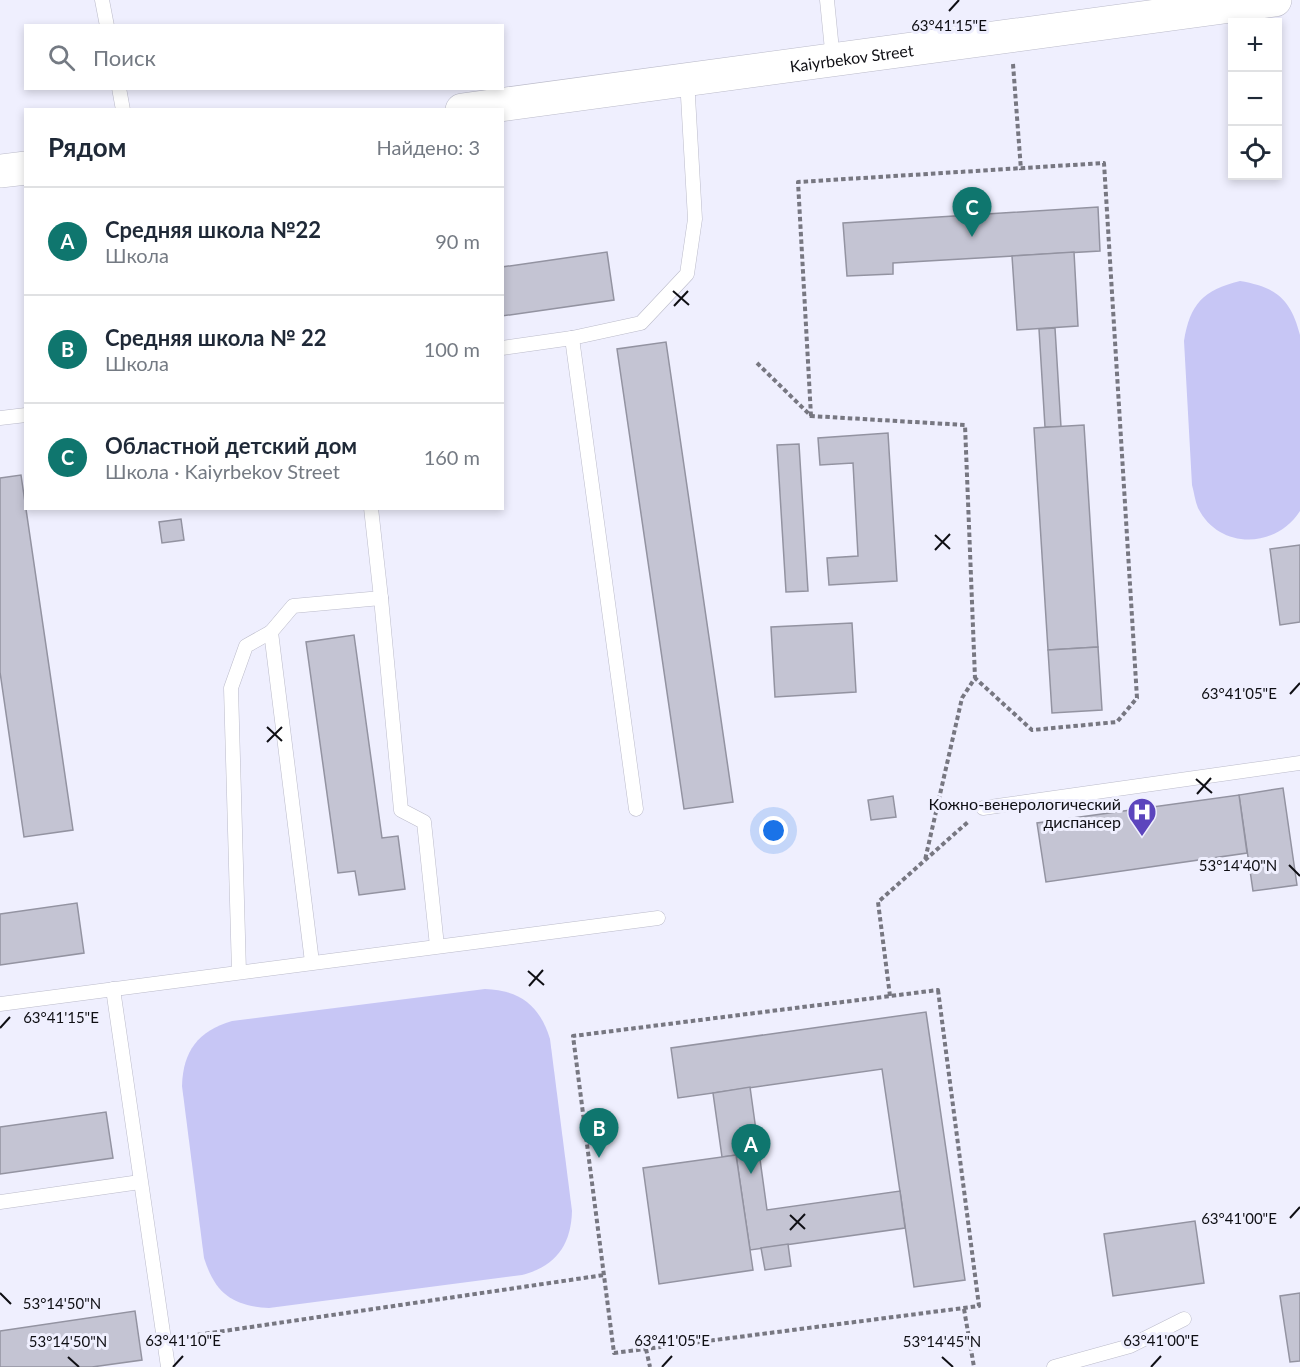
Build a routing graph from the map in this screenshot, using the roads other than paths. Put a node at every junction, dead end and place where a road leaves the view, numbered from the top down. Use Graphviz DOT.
graph roads {
  1 [pos="102,0"];
  2 [pos="827,0"];
  3 [pos="1275,0"];
  4 [pos="107,24"];
  5 [pos="833,60"];
  6 [pos="687,80"];
  7 [pos="119,90"];
  8 [pos="123,108"];
  9 [pos="477,108"];
  10 [pos="24,168"];
  11 [pos="0,171"];
  12 [pos="572,338"];
  13 [pos="504,348"];
  14 [pos="24,415"];
  15 [pos="0,418"];
  16 [pos="371,510"];
  17 [pos="381,598"];
  18 [pos="271,632"];
  19 [pos="1300,763"];
  20 [pos="983,808"];
  21 [pos="636,809"];
  22 [pos="658,918"];
  23 [pos="436,946"];
  24 [pos="312,962"];
  25 [pos="240,972"];
  26 [pos="113,989"];
  27 [pos="0,1004"];
  28 [pos="140,1182"];
  29 [pos="0,1202"];
  30 [pos="1184,1319"];
  31 [pos="168,1367"];
  32 [pos="1054,1367"];
  1 -- 4 [label="lane"];
  2 -- 5 [label="lane"];
  3 -- 5 [label="main road, Kaiyrbekov Street"];
  5 -- 6 [label="main road, Kaiyrbekov Street"];
  6 -- 9 [label="main road, Kaiyrbekov Street"];
  6 -- 12 [label="lane"];
  7 -- 8 [label="lane"];
  10 -- 11 [label="main road"];
  12 -- 13 [label="lane"];
  12 -- 21 [label="lane"];
  14 -- 15 [label="lane"];
  16 -- 17 [label="lane"];
  17 -- 18 [label="lane"];
  17 -- 23 [label="lane"];
  18 -- 24 [label="lane"];
  18 -- 25 [label="lane"];
  19 -- 20 [label="lane"];
  22 -- 23 [label="lane"];
  23 -- 24 [label="lane"];
  24 -- 25 [label="lane"];
  25 -- 26 [label="lane"];
  26 -- 27 [label="lane"];
  26 -- 28 [label="lane"];
  28 -- 29 [label="lane"];
  28 -- 31 [label="lane"];
  30 -- 32 [label="lane"];
}
